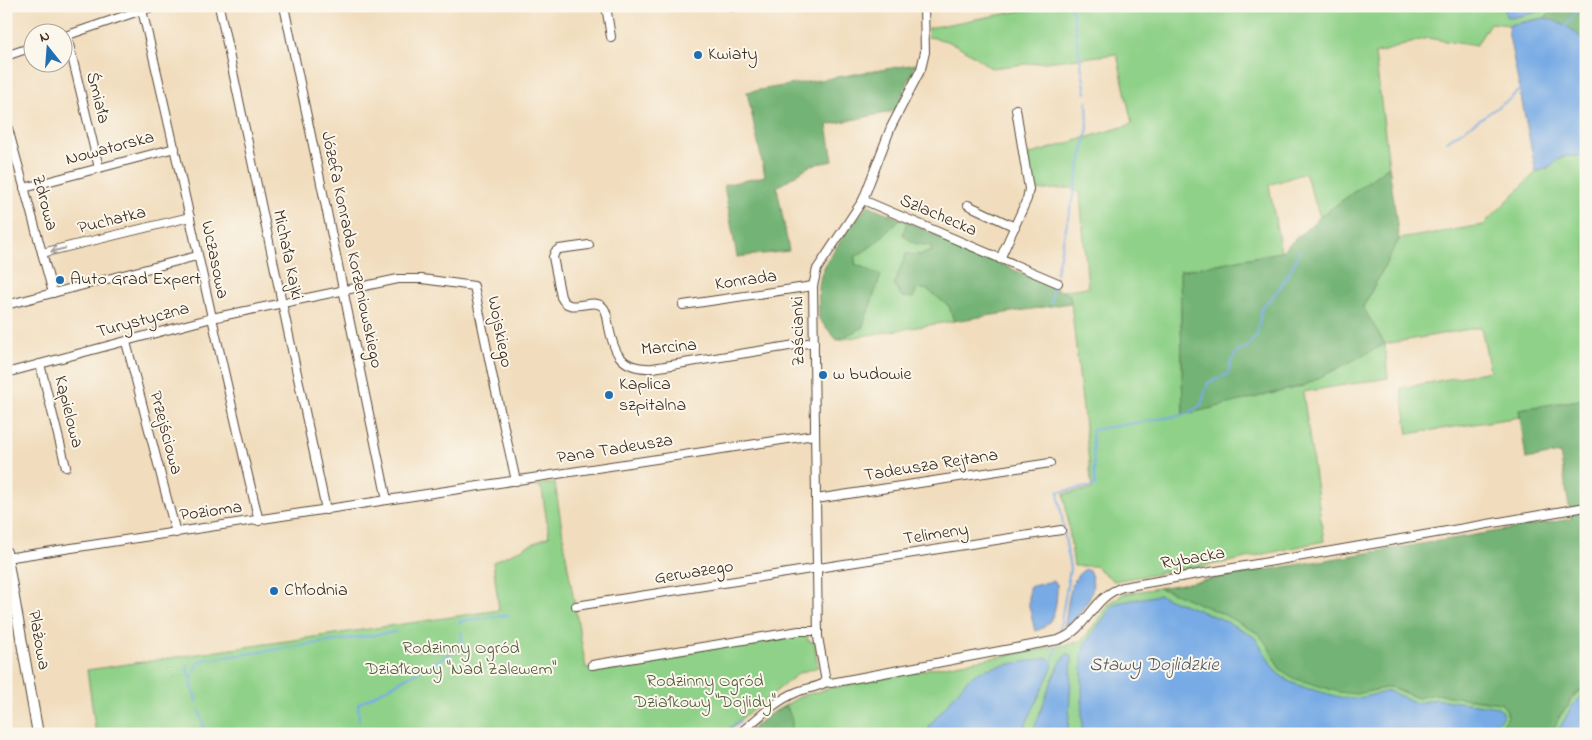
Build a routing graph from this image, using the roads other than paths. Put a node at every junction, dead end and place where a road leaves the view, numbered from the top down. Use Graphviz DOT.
graph roads {
  1 [pos="158,6"];
  2 [pos="219,6"];
  3 [pos="284,6"];
  4 [pos="606,6"];
  5 [pos="924,6"];
  6 [pos="141,8"];
  7 [pos="72,33"];
  8 [pos="612,37"];
  9 [pos="22,50"];
  10 [pos="6,56"];
  11 [pos="72,63"];
  12 [pos="1016,109"];
  13 [pos="6,121"];
  14 [pos="175,148"];
  15 [pos="99,168"];
  16 [pos="24,188"];
  17 [pos="863,200"];
  18 [pos="968,205"];
  19 [pos="190,217"];
  20 [pos="1015,227"];
  21 [pos="589,245"];
  22 [pos="42,254"];
  23 [pos="198,256"];
  24 [pos="1000,259"];
  25 [pos="1058,283"];
  26 [pos="376,284"];
  27 [pos="813,286"];
  28 [pos="344,291"];
  29 [pos="53,292"];
  30 [pos="282,303"];
  31 [pos="6,305"];
  32 [pos="683,305"];
  33 [pos="212,318"];
  34 [pos="126,342"];
  35 [pos="814,342"];
  36 [pos="40,364"];
  37 [pos="6,373"];
  38 [pos="814,435"];
  39 [pos="1050,462"];
  40 [pos="66,467"];
  41 [pos="516,481"];
  42 [pos="420,494"];
  43 [pos="816,499"];
  44 [pos="387,500"];
  45 [pos="1586,507"];
  46 [pos="326,510"];
  47 [pos="259,521"];
  48 [pos="1062,530"];
  49 [pos="176,533"];
  50 [pos="7,556"];
  51 [pos="816,569"];
  52 [pos="576,606"];
  53 [pos="818,631"];
  54 [pos="592,665"];
  55 [pos="826,682"];
  56 [pos="38,734"];
  57 [pos="739,734"];
  1 -- 6 [label="street"];
  2 -- 30 [label="street, Michała Kajki"];
  3 -- 28 [label="street, Józefa Konrada Korzeniowskiego"];
  4 -- 8 [label="street"];
  5 -- 17 [label="street, Zaścianki"];
  6 -- 7 [label="street"];
  6 -- 14 [label="street, Wczasowa"];
  9 -- 10 [label="street"];
  11 -- 15 [label="street, Śmiała"];
  12 -- 20 [label="street"];
  13 -- 16 [label="street, Zdrowa"];
  14 -- 15 [label="street, Nowatorska"];
  14 -- 19 [label="street, Wczasowa"];
  15 -- 16 [label="street, Nowatorska"];
  16 -- 22 [label="street, Zdrowa"];
  17 -- 24 [label="street, Szlachecka"];
  17 -- 27 [label="street, Zaścianki"];
  18 -- 20 [label="street, Szlachecka"];
  19 -- 22 [label="street, Puchatka, one-way"];
  19 -- 23 [label="street, Wczasowa"];
  20 -- 24 [label="street"];
  21 -- 35 [label="street, Marcina"];
  22 -- 29 [label="street, Zdrowa"];
  23 -- 29 [label="street"];
  23 -- 33 [label="street, Wczasowa"];
  24 -- 25 [label="street, Szlachecka"];
  26 -- 28 [label="street, Turystyczna"];
  26 -- 41 [label="street, Wojskiego"];
  27 -- 32 [label="street, Konrada"];
  27 -- 35 [label="street, Zaścianki"];
  28 -- 30 [label="street, Turystyczna"];
  28 -- 44 [label="street, Józefa Konrada Korzeniowskiego"];
  29 -- 31 [label="street"];
  30 -- 33 [label="street, Turystyczna"];
  30 -- 46 [label="street, Michała Kajki"];
  33 -- 34 [label="street, Turystyczna"];
  33 -- 47 [label="street, Wczasowa"];
  34 -- 36 [label="street, Turystyczna"];
  34 -- 49 [label="street, Przejściowa"];
  35 -- 38 [label="street, Zaścianki"];
  36 -- 37 [label="street, Turystyczna"];
  36 -- 40 [label="street, Kąpielowa"];
  38 -- 41 [label="street, Pana Tadeusza"];
  38 -- 43 [label="street, Zaścianki"];
  39 -- 43 [label="street, Tadeusza Rejtana"];
  41 -- 42 [label="street, Pana Tadeusza"];
  42 -- 44 [label="street, Pozioma"];
  43 -- 51 [label="street, Zaścianki"];
  44 -- 46 [label="street, Pozioma"];
  45 -- 55 [label="street, Rybacka"];
  46 -- 47 [label="street, Pozioma"];
  47 -- 49 [label="street, Pozioma"];
  48 -- 51 [label="street, Telimeny"];
  49 -- 50 [label="street, Pozioma"];
  50 -- 56 [label="street, Plażowa"];
  51 -- 52 [label="street, Gerwazego"];
  51 -- 53 [label="street, Zaścianki"];
  53 -- 54 [label="street"];
  53 -- 55 [label="street, Zaścianki"];
  55 -- 57 [label="street, Rybacka"];
}
